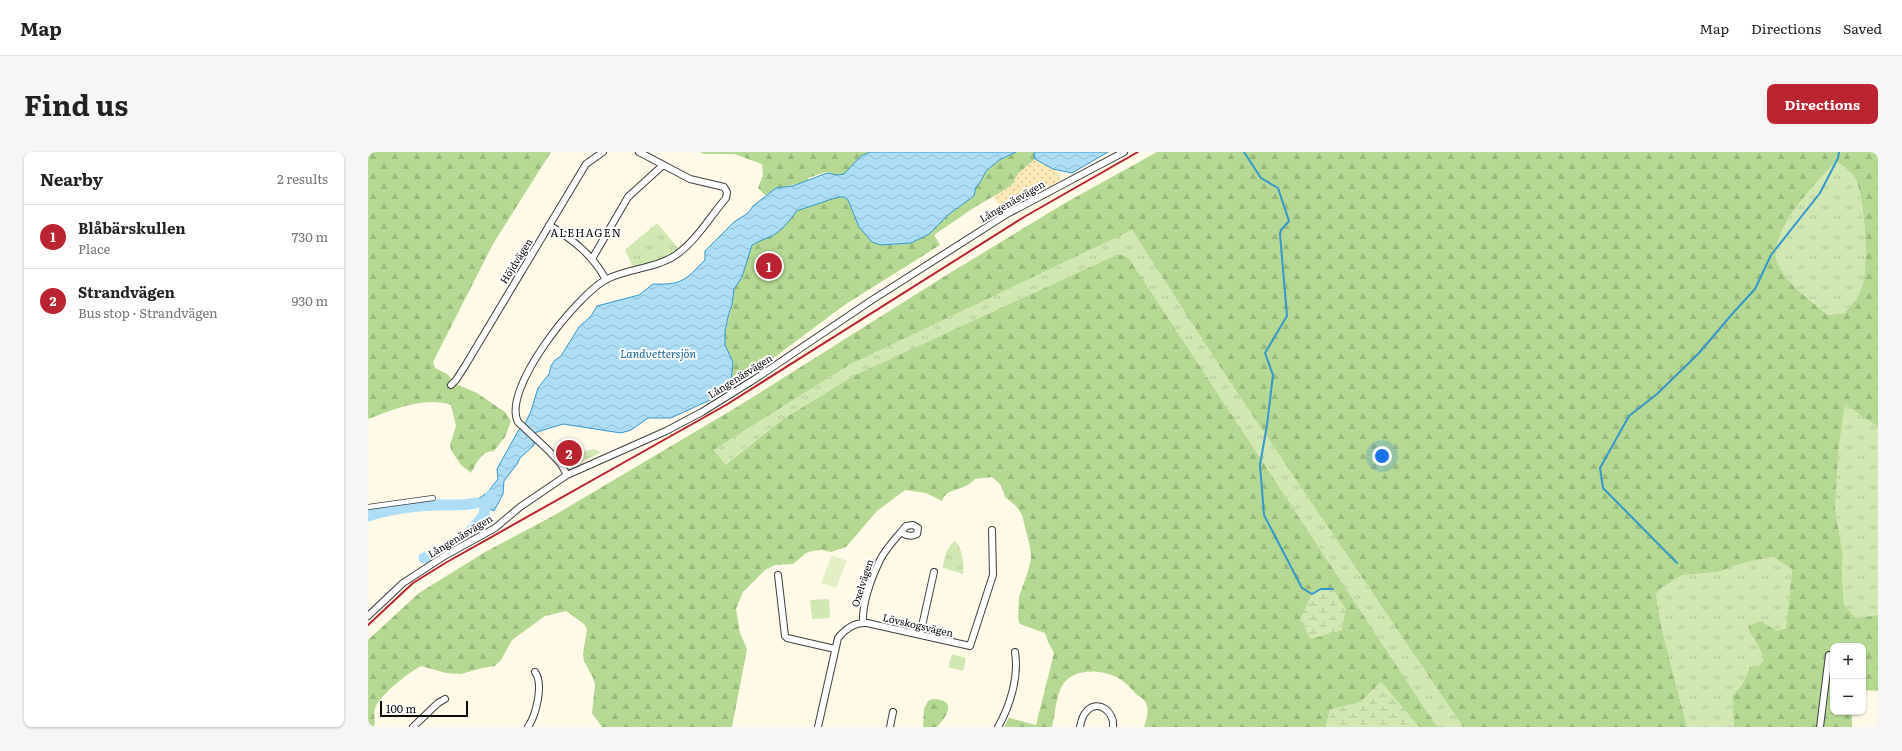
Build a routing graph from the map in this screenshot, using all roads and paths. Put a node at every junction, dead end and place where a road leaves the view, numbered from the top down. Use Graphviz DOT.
graph roads {
  1 [pos="603,152"];
  2 [pos="639,152"];
  3 [pos="1124,152"];
  4 [pos="662,166"];
  5 [pos="549,225"];
  6 [pos="592,259"];
  7 [pos="606,280"];
  8 [pos="451,385"];
  9 [pos="567,475"];
  10 [pos="433,498"];
  11 [pos="368,507"];
  12 [pos="992,530"];
  13 [pos="902,533"];
  14 [pos="934,572"];
  15 [pos="778,576"];
  16 [pos="368,616"];
  17 [pos="863,623"];
  18 [pos="920,635"];
  19 [pos="835,649"];
  20 [pos="1015,652"];
  21 [pos="1829,655"];
  22 [pos="535,672"];
  23 [pos="445,699"];
  24 [pos="893,712"];
  25 [pos="413,727"];
  26 [pos="528,727"];
  27 [pos="818,727"];
  28 [pos="890,727"];
  29 [pos="998,727"];
  30 [pos="1080,727"];
  31 [pos="1113,727"];
  32 [pos="1820,727"];
  1 -- 5 [label="street, Höjdvägen"];
  2 -- 4 [label="street"];
  3 -- 9 [label="street, Långenäsvägen"];
  4 -- 6 [label="street"];
  4 -- 7 [label="street"];
  5 -- 6 [label="street"];
  5 -- 8 [label="street, Höjdvägen"];
  6 -- 7 [label="street"];
  7 -- 9 [label="street"];
  9 -- 16 [label="street, Långenäsvägen"];
  10 -- 11 [label="street"];
  12 -- 18 [label="street, Lövskogsvägen"];
  13 -- 17 [label="street, Oxelvägen"];
  14 -- 18 [label="street"];
  15 -- 19 [label="street"];
  17 -- 18 [label="street, Lövskogsvägen"];
  17 -- 19 [label="street"];
  19 -- 27 [label="street"];
  20 -- 29 [label="street"];
  21 -- 32 [label="street"];
  22 -- 26 [label="street"];
  23 -- 25 [label="street"];
  24 -- 28 [label="street"];
  30 -- 31 [label="street"];
}
